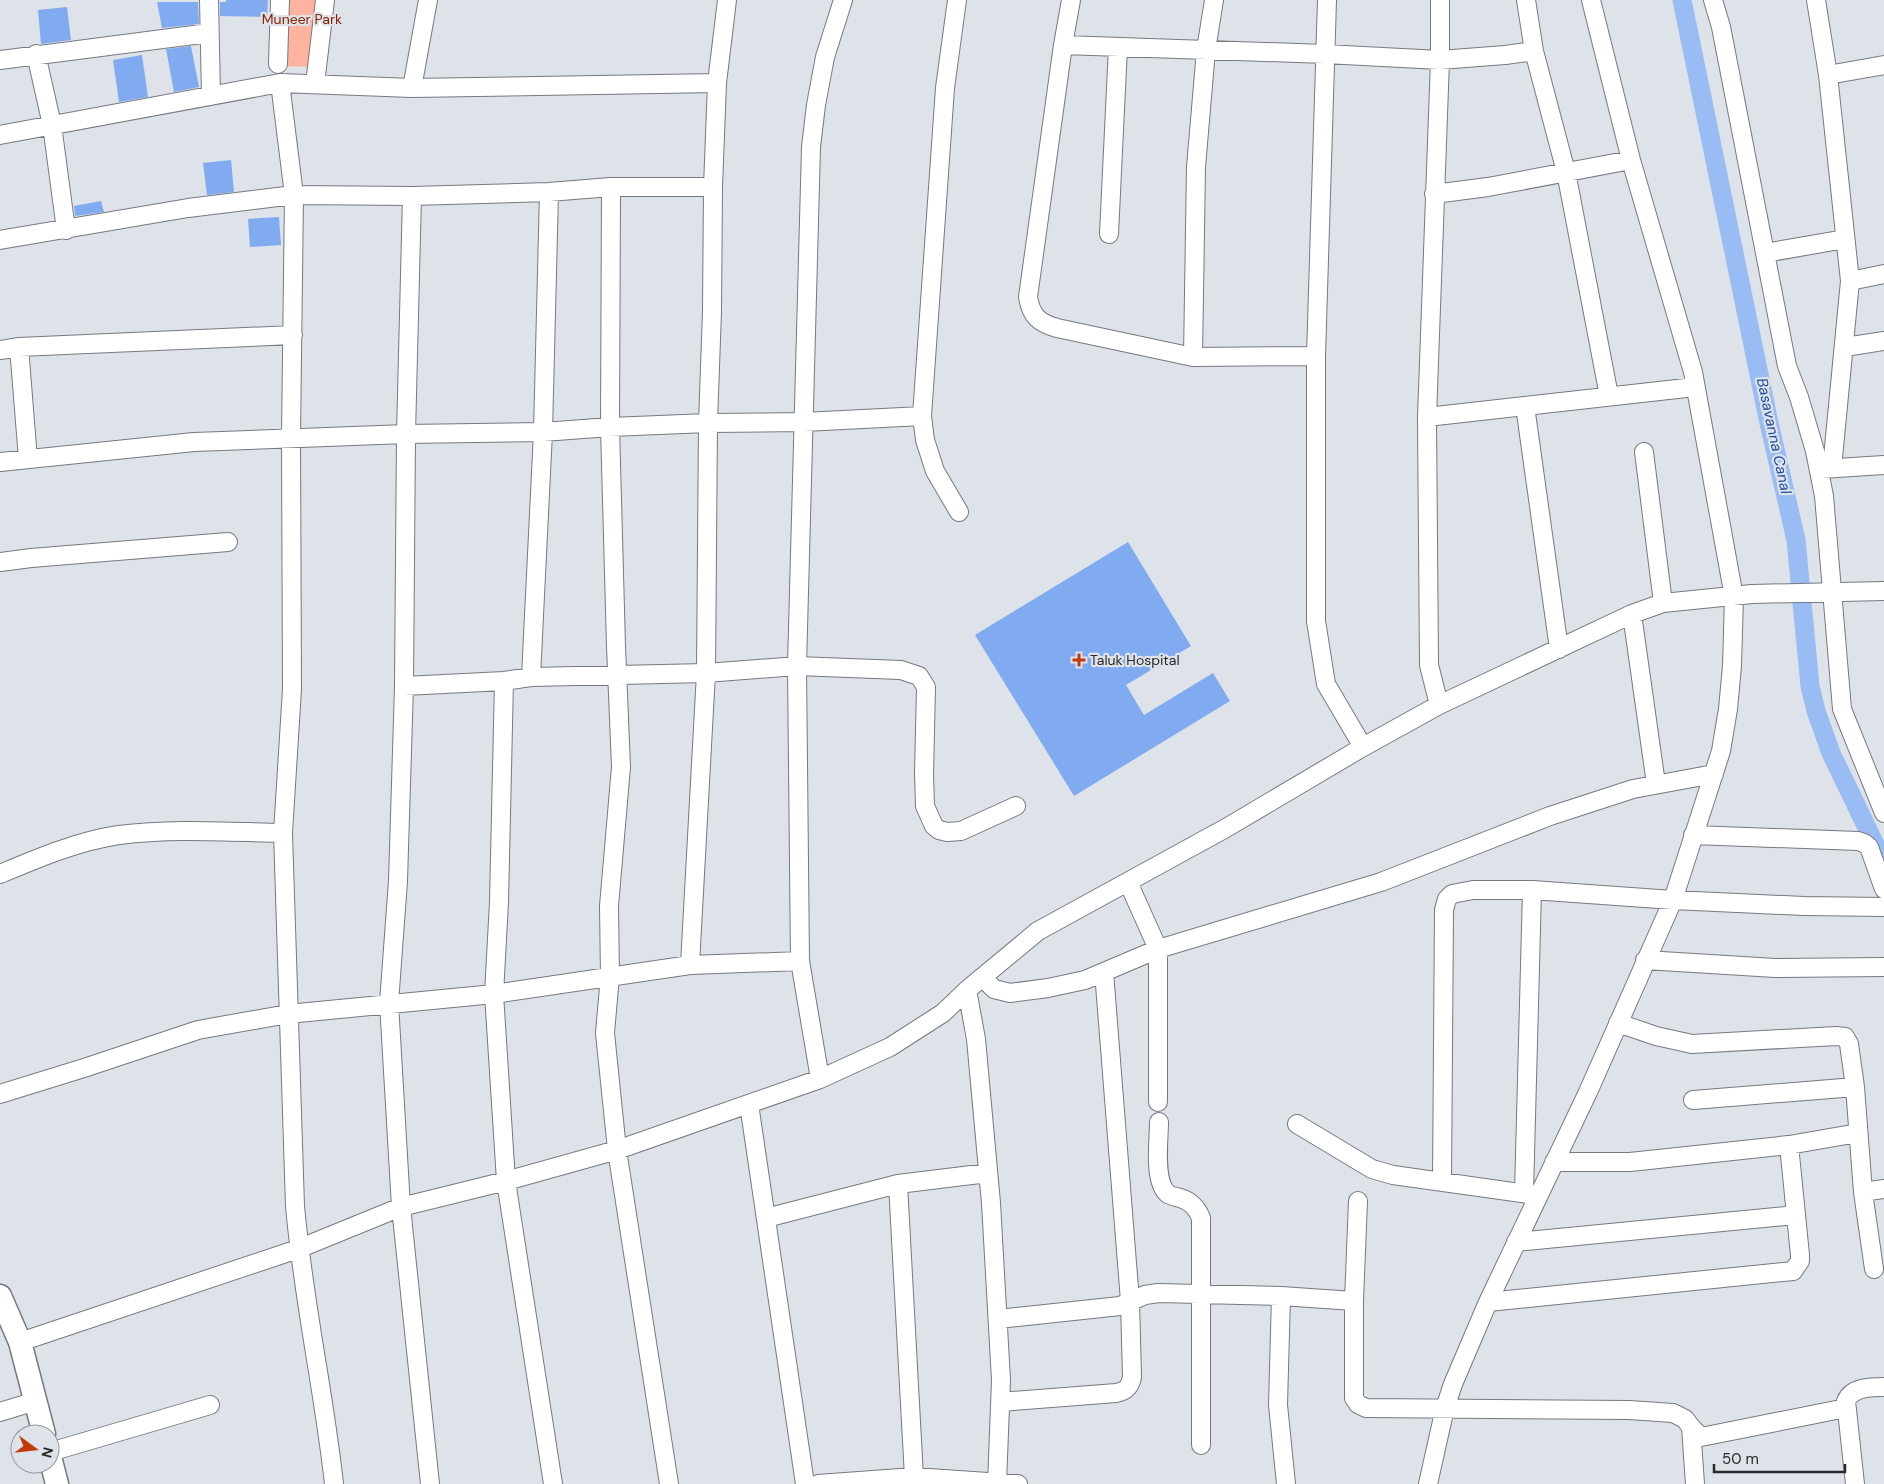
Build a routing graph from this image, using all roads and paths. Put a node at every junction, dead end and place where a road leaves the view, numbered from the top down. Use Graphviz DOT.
graph roads {
  1 [pos="210,0"];
  2 [pos="280,0"];
  3 [pos="325,0"];
  4 [pos="428,0"];
  5 [pos="727,0"];
  6 [pos="842,0"];
  7 [pos="957,0"];
  8 [pos="1072,0"];
  9 [pos="1214,0"];
  10 [pos="1327,0"];
  11 [pos="1440,0"];
  12 [pos="1526,0"];
  13 [pos="1591,0"];
  14 [pos="1713,0"];
  15 [pos="1816,0"];
  16 [pos="209,33"];
  17 [pos="1063,45"];
  18 [pos="1118,47"];
  19 [pos="1206,50"];
  20 [pos="1534,51"];
  21 [pos="36,54"];
  22 [pos="1325,54"];
  23 [pos="0,60"];
  24 [pos="1440,60"];
  25 [pos="278,64"];
  26 [pos="1884,65"];
  27 [pos="1828,74"];
  28 [pos="280,83"];
  29 [pos="717,83"];
  30 [pos="315,84"];
  31 [pos="412,88"];
  32 [pos="211,96"];
  33 [pos="52,125"];
  34 [pos="0,135"];
  35 [pos="1631,160"];
  36 [pos="1566,172"];
  37 [pos="611,187"];
  38 [pos="713,187"];
  39 [pos="549,192"];
  40 [pos="1434,194"];
  41 [pos="294,195"];
  42 [pos="412,196"];
  43 [pos="66,230"];
  44 [pos="1109,234"];
  45 [pos="1845,239"];
  46 [pos="0,240"];
  47 [pos="1765,253"];
  48 [pos="1884,274"];
  49 [pos="1850,281"];
  50 [pos="292,335"];
  51 [pos="1884,341"];
  52 [pos="19,347"];
  53 [pos="1845,347"];
  54 [pos="0,350"];
  55 [pos="1316,356"];
  56 [pos="1193,357"];
  57 [pos="1695,387"];
  58 [pos="1609,396"];
  59 [pos="1525,406"];
  60 [pos="922,416"];
  61 [pos="1427,417"];
  62 [pos="804,422"];
  63 [pos="708,423"];
  64 [pos="610,427"];
  65 [pos="543,432"];
  66 [pos="406,434"];
  67 [pos="291,438"];
  68 [pos="1644,452"];
  69 [pos="28,459"];
  70 [pos="0,462"];
  71 [pos="1884,465"];
  72 [pos="1825,468"];
  73 [pos="958,512"];
  74 [pos="228,542"];
  75 [pos="0,562"];
  76 [pos="1884,591"];
  77 [pos="1833,592"];
  78 [pos="1734,597"];
  79 [pos="1663,603"];
  80 [pos="1632,614"];
  81 [pos="1559,650"];
  82 [pos="797,666"];
  83 [pos="706,673"];
  84 [pos="617,676"];
  85 [pos="531,677"];
  86 [pos="504,681"];
  87 [pos="404,686"];
  88 [pos="1439,705"];
  89 [pos="1363,747"];
  90 [pos="1714,774"];
  91 [pos="1656,784"];
  92 [pos="1016,806"];
  93 [pos="1884,813"];
  94 [pos="282,833"];
  95 [pos="1693,835"];
  96 [pos="0,874"];
  97 [pos="1128,882"];
  98 [pos="1884,889"];
  99 [pos="1532,890"];
  100 [pos="1673,900"];
  101 [pos="1884,907"];
  102 [pos="1158,949"];
  103 [pos="800,960"];
  104 [pos="1646,960"];
  105 [pos="690,965"];
  106 [pos="1884,968"];
  107 [pos="1104,972"];
  108 [pos="610,976"];
  109 [pos="982,977"];
  110 [pos="966,990"];
  111 [pos="494,994"];
  112 [pos="389,1003"];
  113 [pos="288,1014"];
  114 [pos="1618,1023"];
  115 [pos="820,1079"];
  116 [pos="1855,1087"];
  117 [pos="0,1094"];
  118 [pos="1693,1100"];
  119 [pos="1158,1102"];
  120 [pos="749,1104"];
  121 [pos="1160,1122"];
  122 [pos="1297,1124"];
  123 [pos="1858,1133"];
  124 [pos="1789,1145"];
  125 [pos="617,1150"];
  126 [pos="1554,1162"];
  127 [pos="988,1173"];
  128 [pos="506,1181"];
  129 [pos="1442,1182"];
  130 [pos="898,1184"];
  131 [pos="1884,1189"];
  132 [pos="1863,1192"];
  133 [pos="1531,1194"];
  134 [pos="1358,1201"];
  135 [pos="401,1207"];
  136 [pos="1796,1215"];
  137 [pos="766,1218"];
  138 [pos="1516,1242"];
  139 [pos="298,1249"];
  140 [pos="1874,1269"];
  141 [pos="1202,1294"];
  142 [pos="0,1296"];
  143 [pos="1281,1296"];
  144 [pos="1354,1300"];
  145 [pos="1130,1301"];
  146 [pos="1488,1302"];
  147 [pos="998,1319"];
  148 [pos="20,1342"];
  149 [pos="1884,1387"];
  150 [pos="36,1401"];
  151 [pos="1000,1402"];
  152 [pos="210,1405"];
  153 [pos="1445,1408"];
  154 [pos="1846,1408"];
  155 [pos="0,1412"];
  156 [pos="42,1424"];
  157 [pos="1692,1427"];
  158 [pos="1201,1445"];
  159 [pos="60,1449"];
  160 [pos="914,1477"];
  161 [pos="997,1483"];
  162 [pos="334,1484"];
  163 [pos="430,1484"];
  164 [pos="553,1484"];
  165 [pos="669,1484"];
  166 [pos="805,1484"];
  167 [pos="818,1484"];
  168 [pos="1018,1484"];
  169 [pos="1286,1484"];
  170 [pos="1428,1484"];
  171 [pos="1695,1484"];
  172 [pos="1855,1484"];
  1 -- 16 [label="street"];
  2 -- 25 [label="street"];
  3 -- 30 [label="street"];
  4 -- 31 [label="street"];
  5 -- 29 [label="street"];
  6 -- 62 [label="street"];
  7 -- 60 [label="street"];
  8 -- 17 [label="street"];
  9 -- 19 [label="street"];
  10 -- 22 [label="street"];
  11 -- 24 [label="street"];
  12 -- 20 [label="street"];
  13 -- 35 [label="street"];
  14 -- 47 [label="street"];
  15 -- 27 [label="street"];
  16 -- 21 [label="street"];
  16 -- 32 [label="street"];
  17 -- 18 [label="street"];
  17 -- 56 [label="street"];
  18 -- 19 [label="street"];
  18 -- 44 [label="street"];
  19 -- 22 [label="street"];
  19 -- 56 [label="street"];
  20 -- 24 [label="street"];
  20 -- 36 [label="street"];
  21 -- 23 [label="street"];
  21 -- 33 [label="street"];
  22 -- 24 [label="street"];
  22 -- 55 [label="street"];
  24 -- 40 [label="street"];
  26 -- 27 [label="street"];
  27 -- 45 [label="street"];
  28 -- 30 [label="street"];
  28 -- 32 [label="street"];
  28 -- 41 [label="street"];
  29 -- 31 [label="street"];
  29 -- 38 [label="street"];
  30 -- 31 [label="street"];
  32 -- 33 [label="street"];
  33 -- 34 [label="street"];
  33 -- 43 [label="street"];
  35 -- 36 [label="street"];
  35 -- 57 [label="street"];
  36 -- 40 [label="street"];
  36 -- 58 [label="street"];
  37 -- 38 [label="street"];
  37 -- 39 [label="street"];
  37 -- 64 [label="street"];
  38 -- 63 [label="street"];
  39 -- 42 [label="street"];
  39 -- 65 [label="street"];
  40 -- 61 [label="street"];
  41 -- 42 [label="street"];
  41 -- 43 [label="street"];
  41 -- 50 [label="street"];
  42 -- 66 [label="street"];
  43 -- 46 [label="street"];
  45 -- 47 [label="street"];
  45 -- 49 [label="street"];
  47 -- 72 [label="street"];
  48 -- 49 [label="street"];
  49 -- 53 [label="street"];
  50 -- 52 [label="street"];
  50 -- 67 [label="street"];
  51 -- 53 [label="street"];
  52 -- 54 [label="street"];
  52 -- 69 [label="street"];
  53 -- 72 [label="street"];
  55 -- 56 [label="street"];
  55 -- 89 [label="street"];
  57 -- 58 [label="street"];
  57 -- 78 [label="street"];
  58 -- 59 [label="street"];
  59 -- 61 [label="street"];
  59 -- 81 [label="street"];
  60 -- 62 [label="street"];
  60 -- 73 [label="street"];
  61 -- 88 [label="street"];
  62 -- 63 [label="street"];
  62 -- 82 [label="street"];
  63 -- 64 [label="street"];
  63 -- 83 [label="street"];
  64 -- 65 [label="street"];
  64 -- 84 [label="street"];
  65 -- 66 [label="street"];
  65 -- 85 [label="street"];
  66 -- 67 [label="street"];
  66 -- 87 [label="street"];
  67 -- 69 [label="street"];
  67 -- 94 [label="street"];
  68 -- 79 [label="street"];
  69 -- 70 [label="street"];
  71 -- 72 [label="street"];
  72 -- 77 [label="street"];
  74 -- 75 [label="street"];
  76 -- 77 [label="street"];
  77 -- 78 [label="street"];
  77 -- 93 [label="street"];
  78 -- 79 [label="street"];
  78 -- 90 [label="street"];
  79 -- 80 [label="street"];
  80 -- 81 [label="street"];
  80 -- 91 [label="street"];
  81 -- 88 [label="street"];
  82 -- 83 [label="street"];
  82 -- 92 [label="street"];
  82 -- 103 [label="street"];
  83 -- 84 [label="street"];
  83 -- 105 [label="street"];
  84 -- 85 [label="street"];
  84 -- 108 [label="street"];
  85 -- 86 [label="street"];
  86 -- 87 [label="street"];
  86 -- 111 [label="street"];
  87 -- 112 [label="street"];
  88 -- 89 [label="street"];
  89 -- 97 [label="street"];
  90 -- 91 [label="street"];
  90 -- 95 [label="street"];
  91 -- 102 [label="street"];
  94 -- 96 [label="street"];
  94 -- 113 [label="street"];
  95 -- 98 [label="street"];
  95 -- 100 [label="street"];
  97 -- 102 [label="street"];
  97 -- 109 [label="street"];
  99 -- 100 [label="street"];
  99 -- 129 [label="street"];
  99 -- 133 [label="street"];
  100 -- 101 [label="street"];
  100 -- 104 [label="street"];
  102 -- 107 [label="street"];
  102 -- 119 [label="street"];
  103 -- 105 [label="street"];
  103 -- 115 [label="street"];
  104 -- 106 [label="street"];
  104 -- 114 [label="street"];
  105 -- 108 [label="street"];
  107 -- 109 [label="street"];
  107 -- 145 [label="street"];
  108 -- 111 [label="street"];
  108 -- 125 [label="street"];
  109 -- 110 [label="street"];
  110 -- 115 [label="street"];
  110 -- 127 [label="street"];
  111 -- 112 [label="street"];
  111 -- 128 [label="street"];
  112 -- 113 [label="street"];
  112 -- 135 [label="street"];
  113 -- 117 [label="street"];
  113 -- 139 [label="street"];
  114 -- 116 [label="street"];
  114 -- 126 [label="street"];
  115 -- 120 [label="street"];
  116 -- 118 [label="street"];
  116 -- 123 [label="street"];
  120 -- 125 [label="street"];
  120 -- 137 [label="street"];
  121 -- 141 [label="street"];
  122 -- 129 [label="street"];
  123 -- 124 [label="street"];
  123 -- 132 [label="street"];
  124 -- 126 [label="street"];
  124 -- 136 [label="street"];
  125 -- 128 [label="street"];
  125 -- 165 [label="street"];
  126 -- 133 [label="street"];
  127 -- 130 [label="street"];
  127 -- 147 [label="street"];
  128 -- 135 [label="street"];
  128 -- 164 [label="street"];
  129 -- 133 [label="street"];
  130 -- 137 [label="street"];
  130 -- 160 [label="street"];
  131 -- 132 [label="street"];
  132 -- 140 [label="street"];
  133 -- 138 [label="street"];
  134 -- 144 [label="street"];
  135 -- 139 [label="street"];
  135 -- 163 [label="street"];
  136 -- 138 [label="street"];
  136 -- 146 [label="street"];
  137 -- 166 [label="street"];
  138 -- 146 [label="street"];
  139 -- 148 [label="street"];
  139 -- 162 [label="street"];
  141 -- 143 [label="street"];
  141 -- 145 [label="street"];
  141 -- 158 [label="street"];
  142 -- 148 [label="main road"];
  143 -- 144 [label="street"];
  143 -- 169 [label="street"];
  144 -- 153 [label="street"];
  145 -- 147 [label="street"];
  145 -- 151 [label="street"];
  146 -- 153 [label="street"];
  147 -- 151 [label="street"];
  148 -- 150 [label="main road"];
  149 -- 154 [label="street"];
  150 -- 155 [label="street"];
  150 -- 156 [label="main road"];
  151 -- 161 [label="street"];
  152 -- 159 [label="street"];
  153 -- 157 [label="street"];
  153 -- 170 [label="street"];
  154 -- 157 [label="street"];
  154 -- 172 [label="street"];
  157 -- 171 [label="street"];
  160 -- 161 [label="street"];
  160 -- 167 [label="street"];
  161 -- 168 [label="street"];
}
